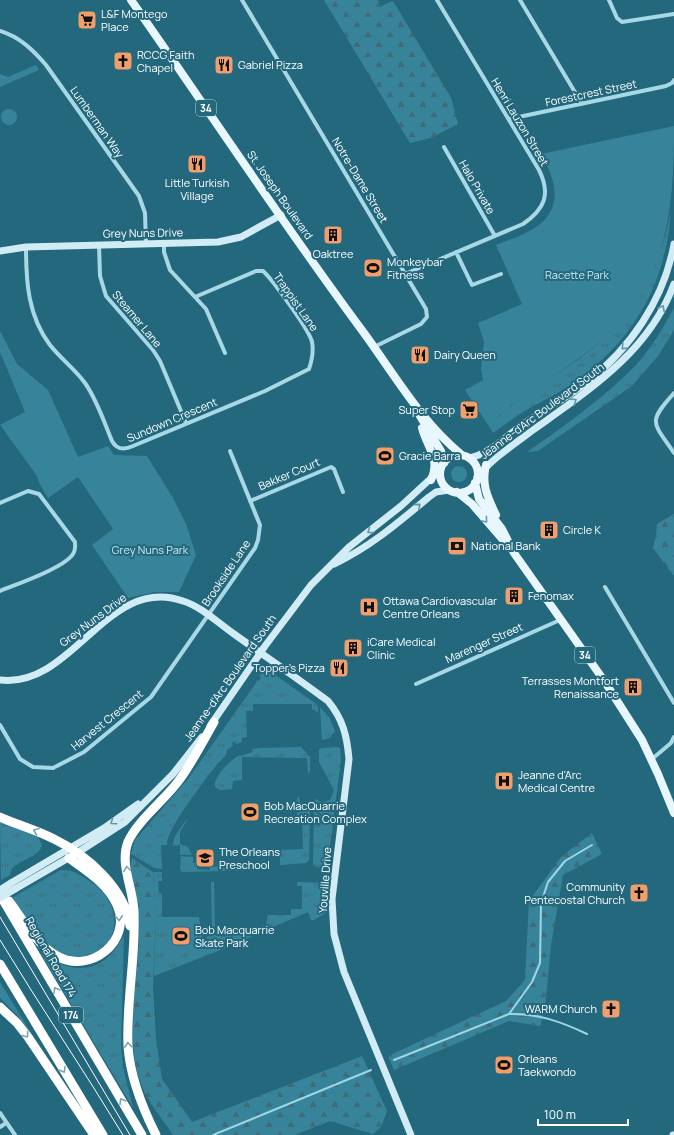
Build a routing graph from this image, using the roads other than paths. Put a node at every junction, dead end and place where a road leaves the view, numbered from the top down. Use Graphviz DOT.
graph roads {
  1 [pos="131,0"];
  2 [pos="242,0"];
  3 [pos="437,0"];
  4 [pos="520,0"];
  5 [pos="608,0"];
  6 [pos="674,14"];
  7 [pos="0,31"];
  8 [pos="674,80"];
  9 [pos="582,104"];
  10 [pos="509,119"];
  11 [pos="444,147"];
  12 [pos="281,215"];
  13 [pos="495,236"];
  14 [pos="164,243"];
  15 [pos="146,244"];
  16 [pos="99,245"];
  17 [pos="26,247"];
  18 [pos="674,249"];
  19 [pos="0,251"];
  20 [pos="456,252"];
  21 [pos="405,274"];
  22 [pos="501,274"];
  23 [pos="674,284"];
  24 [pos="195,297"];
  25 [pos="374,347"];
  26 [pos="226,353"];
  27 [pos="308,369"];
  28 [pos="674,393"];
  29 [pos="413,402"];
  30 [pos="420,417"];
  31 [pos="186,424"];
  32 [pos="230,451"];
  33 [pos="674,453"];
  34 [pos="465,457"];
  35 [pos="442,466"];
  36 [pos="486,466"];
  37 [pos="431,480"];
  38 [pos="476,480"];
  39 [pos="453,491"];
  40 [pos="343,492"];
  41 [pos="250,501"];
  42 [pos="0,503"];
  43 [pos="502,529"];
  44 [pos="514,553"];
  45 [pos="329,566"];
  46 [pos="605,587"];
  47 [pos="0,592"];
  48 [pos="208,615"];
  49 [pos="560,620"];
  50 [pos="261,653"];
  51 [pos="0,680"];
  52 [pos="416,684"];
  53 [pos="674,702"];
  54 [pos="214,722"];
  55 [pos="0,725"];
  56 [pos="674,738"];
  57 [pos="652,759"];
  58 [pos="674,814"];
  59 [pos="0,817"];
  60 [pos="72,853"];
  61 [pos="13,886"];
  62 [pos="0,889"];
  63 [pos="0,895"];
  64 [pos="0,898"];
  65 [pos="133,949"];
  66 [pos="0,965"];
  67 [pos="0,1007"];
  68 [pos="0,1113"];
  69 [pos="6,1123"];
  70 [pos="0,1127"];
  71 [pos="15,1135"];
  72 [pos="94,1135"];
  73 [pos="103,1135"];
  74 [pos="142,1135"];
  75 [pos="156,1135"];
  76 [pos="411,1135"];
  1 -- 12 [label="main road, St. Joseph Boulevard / 34"];
  2 -- 21 [label="street, Notre-Dame Street"];
  3 -- 10 [label="street, Henri Lauzon Street"];
  4 -- 9 [label="street"];
  5 -- 6 [label="street"];
  7 -- 15 [label="street, Lumberman Way"];
  8 -- 9 [label="street, Forestcrest Street"];
  9 -- 10 [label="street, Forestcrest Street"];
  10 -- 13 [label="street, Henri Lauzon Street"];
  11 -- 13 [label="street, Halo Private"];
  12 -- 14 [label="main road, Grey Nuns Drive"];
  12 -- 25 [label="main road, St. Joseph Boulevard / 34"];
  13 -- 20 [label="street, Henri Lauzon Street"];
  14 -- 15 [label="main road, Grey Nuns Drive"];
  14 -- 24 [label="street"];
  15 -- 16 [label="main road, Grey Nuns Drive"];
  16 -- 17 [label="main road, Grey Nuns Drive"];
  16 -- 31 [label="street, Steamer Lane"];
  17 -- 19 [label="main road, Grey Nuns Drive"];
  17 -- 31 [label="street, Sundown Crescent"];
  18 -- 34 [label="main road, Jeanne-d'Arc Boulevard South, one-way"];
  20 -- 21 [label="street, Henri Lauzon Street"];
  20 -- 22 [label="street"];
  21 -- 25 [label="street, Notre-Dame Street"];
  36 -- 23 [label="main road, Jeanne-d'Arc Boulevard South, one-way"];
  24 -- 26 [label="street"];
  24 -- 27 [label="street, Trappist Lane"];
  25 -- 29 [label="main road, St. Joseph Boulevard / 34"];
  27 -- 31 [label="street, Sundown Crescent"];
  28 -- 33 [label="street"];
  29 -- 30 [label="main road, St. Joseph Boulevard / 34"];
  29 -- 34 [label="main road, St. Joseph Boulevard / 34"];
  30 -- 35 [label="main road, St. Joseph Boulevard / 34"];
  30 -- 37 [label="main road"];
  32 -- 41 [label="street, Brookside Lane"];
  34 -- 35 [label="main road"];
  34 -- 38 [label="main road, 34"];
  35 -- 37 [label="main road, Jeanne-d'Arc Boulevard South"];
  35 -- 39 [label="main road, 34"];
  36 -- 38 [label="main road, Jeanne-d'Arc Boulevard South"];
  36 -- 43 [label="main road"];
  37 -- 45 [label="main road, Jeanne-d'Arc Boulevard South, one-way"];
  38 -- 39 [label="main road"];
  38 -- 43 [label="main road, 34"];
  39 -- 44 [label="main road, 34, one-way"];
  45 -- 39 [label="main road, Jeanne-d'Arc Boulevard South, one-way"];
  40 -- 41 [label="street, Bakker Court"];
  41 -- 48 [label="street, Brookside Lane"];
  42 -- 47 [label="street"];
  43 -- 44 [label="main road, 34"];
  44 -- 49 [label="main road, 34"];
  45 -- 50 [label="main road, Jeanne-d'Arc Boulevard South"];
  46 -- 53 [label="street"];
  48 -- 50 [label="main road, Grey Nuns Drive"];
  48 -- 51 [label="main road, Grey Nuns Drive"];
  48 -- 55 [label="street, Harvest Crescent"];
  49 -- 52 [label="street, Marenger Street"];
  49 -- 57 [label="main road, 34"];
  50 -- 54 [label="main road, Jeanne-d'Arc Boulevard South"];
  50 -- 76 [label="main road, Youville Drive"];
  54 -- 60 [label="main road, Jeanne-d'Arc Boulevard South"];
  65 -- 54 [label="highway, one-way"];
  56 -- 57 [label="street"];
  57 -- 58 [label="main road, 34"];
  60 -- 59 [label="highway, one-way"];
  60 -- 61 [label="main road, Jeanne-d'Arc Boulevard South"];
  60 -- 62 [label="highway, one-way"];
  60 -- 65 [label="highway"];
  61 -- 62 [label="main road, Jeanne-d'Arc Boulevard South, bridge"];
  61 -- 64 [label="main road, Jeanne-d'Arc Boulevard South, bridge"];
  74 -- 63 [label="highway, Regional Road 174 / 174, one-way"];
  75 -- 65 [label="highway, one-way"];
  66 -- 73 [label="highway, one-way"];
  67 -- 72 [label="highway, one-way"];
  68 -- 69 [label="street"];
  69 -- 70 [label="street"];
  69 -- 71 [label="street"];
}
